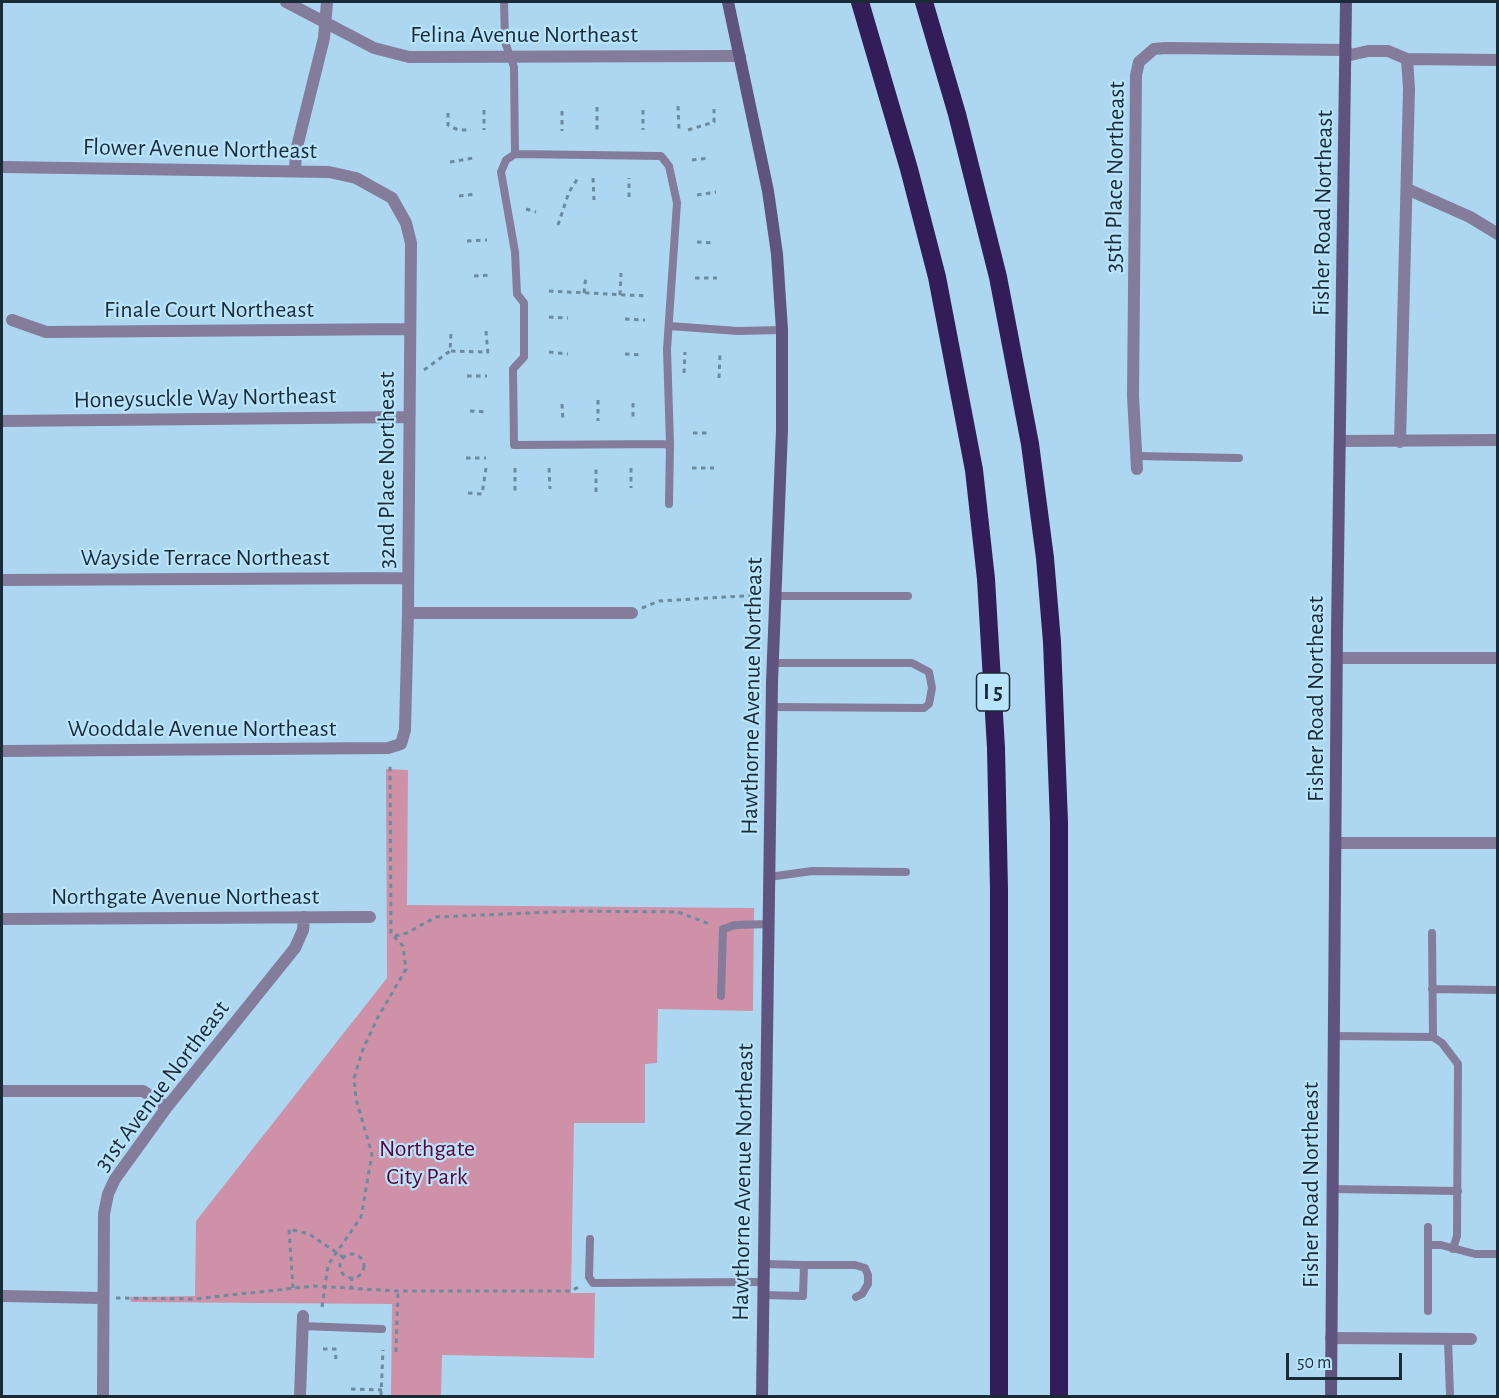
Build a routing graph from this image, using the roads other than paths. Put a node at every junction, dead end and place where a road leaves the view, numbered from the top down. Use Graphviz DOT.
graph roads {
  1 [pos="286,2"];
  2 [pos="327,2"];
  3 [pos="504,2"];
  4 [pos="728,2"];
  5 [pos="852,2"];
  6 [pos="860,2"];
  7 [pos="924,2"];
  8 [pos="1346,2"];
  9 [pos="326,23"];
  10 [pos="1346,53"];
  11 [pos="740,56"];
  12 [pos="512,57"];
  13 [pos="1407,59"];
  14 [pos="1497,60"];
  15 [pos="884,82"];
  16 [pos="515,154"];
  17 [pos="2,166"];
  18 [pos="296,171"];
  19 [pos="1407,189"];
  20 [pos="392,198"];
  21 [pos="1497,234"];
  22 [pos="12,320"];
  23 [pos="669,326"];
  24 [pos="409,329"];
  25 [pos="782,330"];
  26 [pos="409,417"];
  27 [pos="2,421"];
  28 [pos="1497,440"];
  29 [pos="1340,441"];
  30 [pos="1400,442"];
  31 [pos="670,444"];
  32 [pos="1239,458"];
  33 [pos="1137,463"];
  34 [pos="669,504"];
  35 [pos="408,578"];
  36 [pos="2,580"];
  37 [pos="774,596"];
  38 [pos="908,596"];
  39 [pos="632,613"];
  40 [pos="408,614"];
  41 [pos="1337,658"];
  42 [pos="1497,658"];
  43 [pos="772,663"];
  44 [pos="771,707"];
  45 [pos="401,744"];
  46 [pos="2,752"];
  47 [pos="1336,843"];
  48 [pos="1497,843"];
  49 [pos="906,872"];
  50 [pos="769,877"];
  51 [pos="304,917"];
  52 [pos="370,917"];
  53 [pos="2,920"];
  54 [pos="768,924"];
  55 [pos="1432,933"];
  56 [pos="1432,989"];
  57 [pos="1497,990"];
  58 [pos="721,996"];
  59 [pos="1333,1036"];
  60 [pos="1432,1037"];
  61 [pos="2,1091"];
  62 [pos="167,1107"];
  63 [pos="1332,1189"];
  64 [pos="1458,1191"];
  65 [pos="1428,1227"];
  66 [pos="590,1239"];
  67 [pos="1428,1245"];
  68 [pos="1453,1249"];
  69 [pos="1497,1254"];
  70 [pos="764,1264"];
  71 [pos="804,1265"];
  72 [pos="763,1289"];
  73 [pos="2,1296"];
  74 [pos="856,1297"];
  75 [pos="102,1298"];
  76 [pos="1428,1311"];
  77 [pos="303,1321"];
  78 [pos="382,1329"];
  79 [pos="1331,1338"];
  80 [pos="1449,1339"];
  81 [pos="1471,1339"];
  82 [pos="103,1396"];
  83 [pos="300,1396"];
  84 [pos="762,1396"];
  85 [pos="999,1396"];
  86 [pos="1059,1396"];
  87 [pos="1331,1396"];
  88 [pos="1450,1396"];
  1 -- 9 [label="street, Felina Avenue Northeast"];
  2 -- 9 [label="street"];
  3 -- 12 [label="lane"];
  4 -- 11 [label="main road, Hawthorne Avenue Northeast"];
  5 -- 15 [label="highway"];
  6 -- 15 [label="highway, I 5"];
  7 -- 86 [label="highway"];
  8 -- 10 [label="main road, Fisher Road Northeast"];
  9 -- 12 [label="street, Felina Avenue Northeast"];
  9 -- 18 [label="street"];
  10 -- 13 [label="street, 35th Place Northeast"];
  10 -- 29 [label="main road, Fisher Road Northeast"];
  10 -- 33 [label="street, 35th Place Northeast"];
  11 -- 12 [label="street, Felina Avenue Northeast"];
  11 -- 25 [label="main road, Hawthorne Avenue Northeast"];
  12 -- 16 [label="lane"];
  13 -- 14 [label="street, 35th Place Northeast"];
  13 -- 19 [label="street"];
  15 -- 85 [label="highway, I 5"];
  16 -- 23 [label="lane"];
  16 -- 31 [label="lane"];
  17 -- 18 [label="street, Flower Avenue Northeast"];
  18 -- 20 [label="street, Flower Avenue Northeast"];
  19 -- 21 [label="street"];
  19 -- 30 [label="street"];
  20 -- 24 [label="street, 32nd Place Northeast"];
  22 -- 24 [label="street, Finale Court Northeast"];
  23 -- 25 [label="lane"];
  23 -- 31 [label="lane"];
  24 -- 26 [label="street, 32nd Place Northeast"];
  25 -- 37 [label="main road, Hawthorne Avenue Northeast"];
  26 -- 27 [label="street, Honeysuckle Way Northeast"];
  26 -- 35 [label="street, 32nd Place Northeast"];
  28 -- 30 [label="street"];
  29 -- 30 [label="street"];
  29 -- 41 [label="main road, Fisher Road Northeast"];
  31 -- 34 [label="lane"];
  32 -- 33 [label="lane"];
  35 -- 36 [label="street, Wayside Terrace Northeast"];
  35 -- 40 [label="street, 32nd Place Northeast"];
  37 -- 38 [label="lane"];
  37 -- 43 [label="main road, Hawthorne Avenue Northeast"];
  39 -- 40 [label="street"];
  40 -- 45 [label="street, 32nd Place Northeast"];
  41 -- 42 [label="street"];
  41 -- 47 [label="main road, Fisher Road Northeast"];
  43 -- 44 [label="main road, Hawthorne Avenue Northeast"];
  43 -- 44 [label="lane"];
  44 -- 50 [label="main road, Hawthorne Avenue Northeast"];
  45 -- 46 [label="street, Wooddale Avenue Northeast"];
  47 -- 48 [label="street"];
  47 -- 59 [label="main road, Fisher Road Northeast"];
  49 -- 50 [label="lane"];
  50 -- 54 [label="main road, Hawthorne Avenue Northeast"];
  51 -- 52 [label="street, Northgate Avenue Northeast"];
  51 -- 53 [label="street, Northgate Avenue Northeast"];
  51 -- 62 [label="street, 31st Avenue Northeast"];
  54 -- 58 [label="lane"];
  54 -- 70 [label="main road, Hawthorne Avenue Northeast"];
  55 -- 56 [label="lane"];
  56 -- 57 [label="lane"];
  56 -- 60 [label="lane"];
  59 -- 60 [label="lane"];
  59 -- 63 [label="main road, Fisher Road Northeast"];
  60 -- 64 [label="lane"];
  61 -- 62 [label="street"];
  62 -- 75 [label="street, 31st Avenue Northeast"];
  63 -- 64 [label="lane"];
  63 -- 79 [label="main road, Fisher Road Northeast"];
  64 -- 68 [label="lane"];
  65 -- 67 [label="lane"];
  66 -- 72 [label="lane"];
  67 -- 68 [label="lane"];
  67 -- 76 [label="lane"];
  68 -- 69 [label="lane"];
  70 -- 71 [label="lane"];
  70 -- 72 [label="main road, Hawthorne Avenue Northeast"];
  71 -- 72 [label="lane"];
  71 -- 74 [label="lane"];
  72 -- 84 [label="main road, Hawthorne Avenue Northeast"];
  73 -- 75 [label="street"];
  75 -- 82 [label="street, 31st Avenue Northeast"];
  77 -- 78 [label="lane"];
  77 -- 83 [label="street"];
  79 -- 80 [label="street"];
  79 -- 87 [label="main road, Fisher Road Northeast"];
  80 -- 81 [label="street"];
  80 -- 88 [label="lane"];
}
